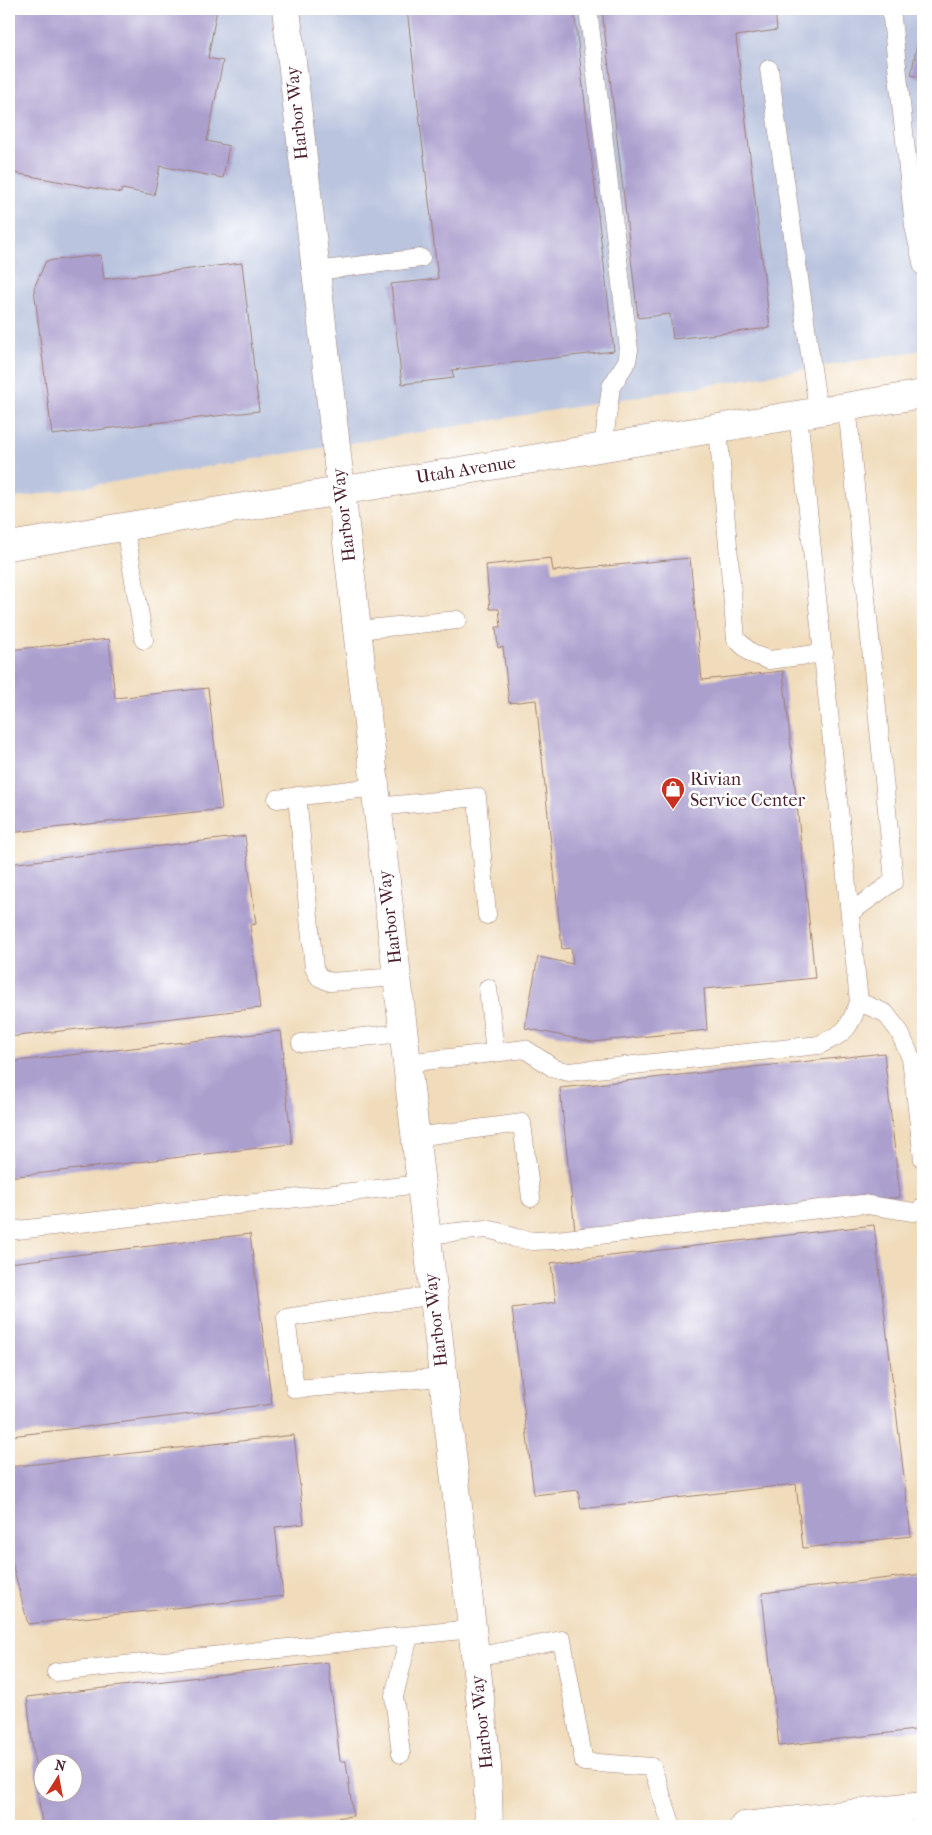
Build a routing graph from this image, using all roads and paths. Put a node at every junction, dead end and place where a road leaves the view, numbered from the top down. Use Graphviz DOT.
graph roads {
  1 [pos="286,9"];
  2 [pos="588,9"];
  3 [pos="890,9"];
  4 [pos="769,70"];
  5 [pos="421,258"];
  6 [pos="923,266"];
  7 [pos="316,270"];
  8 [pos="923,394"];
  9 [pos="848,405"];
  10 [pos="808,412"];
  11 [pos="718,428"];
  12 [pos="603,447"];
  13 [pos="341,490"];
  14 [pos="125,527"];
  15 [pos="9,546"];
  16 [pos="458,620"];
  17 [pos="357,630"];
  18 [pos="144,640"];
  19 [pos="824,653"];
  20 [pos="297,796"];
  21 [pos="376,797"];
  22 [pos="277,799"];
  23 [pos="851,912"];
  24 [pos="487,915"];
  25 [pos="397,977"];
  26 [pos="488,988"];
  27 [pos="859,1002"];
  28 [pos="404,1034"];
  29 [pos="301,1043"];
  30 [pos="495,1053"];
  31 [pos="407,1063"];
  32 [pos="415,1136"];
  33 [pos="923,1159"];
  34 [pos="421,1184"];
  35 [pos="532,1198"];
  36 [pos="923,1207"];
  37 [pos="9,1231"];
  38 [pos="427,1236"];
  39 [pos="434,1295"];
  40 [pos="443,1377"];
  41 [pos="472,1629"];
  42 [pos="409,1636"];
  43 [pos="475,1657"];
  44 [pos="56,1672"];
  45 [pos="401,1754"];
  46 [pos="923,1806"];
  47 [pos="850,1820"];
  48 [pos="759,1825"];
  49 [pos="489,1826"];
  50 [pos="672,1826"];
  1 -- 7 [label="street, Harbor Way"];
  2 -- 12 [label="lane"];
  3 -- 6 [label="lane"];
  4 -- 10 [label="lane"];
  5 -- 7 [label="lane"];
  7 -- 13 [label="street, Harbor Way"];
  8 -- 9 [label="street, Utah Avenue"];
  9 -- 10 [label="street, Utah Avenue"];
  9 -- 23 [label="lane"];
  10 -- 11 [label="street, Utah Avenue"];
  10 -- 19 [label="lane"];
  11 -- 12 [label="street, Utah Avenue"];
  11 -- 19 [label="lane"];
  12 -- 13 [label="street, Utah Avenue"];
  13 -- 14 [label="street, Utah Avenue"];
  13 -- 17 [label="street, Harbor Way"];
  14 -- 15 [label="street, Utah Avenue"];
  14 -- 18 [label="lane"];
  16 -- 17 [label="lane"];
  17 -- 21 [label="street, Harbor Way"];
  19 -- 23 [label="lane"];
  20 -- 21 [label="lane"];
  20 -- 22 [label="lane"];
  20 -- 25 [label="lane"];
  21 -- 24 [label="lane"];
  21 -- 25 [label="street, Harbor Way"];
  23 -- 27 [label="lane"];
  25 -- 28 [label="street, Harbor Way"];
  26 -- 30 [label="lane"];
  27 -- 30 [label="lane"];
  27 -- 33 [label="lane"];
  28 -- 29 [label="lane"];
  28 -- 31 [label="street, Harbor Way"];
  30 -- 31 [label="lane"];
  31 -- 32 [label="street, Harbor Way"];
  32 -- 34 [label="street, Harbor Way"];
  32 -- 35 [label="lane"];
  34 -- 37 [label="lane"];
  34 -- 38 [label="street, Harbor Way"];
  36 -- 38 [label="lane"];
  38 -- 39 [label="street, Harbor Way"];
  39 -- 40 [label="street, Harbor Way"];
  39 -- 40 [label="lane"];
  40 -- 41 [label="street, Harbor Way"];
  41 -- 42 [label="lane"];
  41 -- 43 [label="street, Harbor Way"];
  42 -- 44 [label="lane"];
  42 -- 45 [label="lane"];
  43 -- 49 [label="street, Harbor Way"];
  43 -- 50 [label="lane"];
  46 -- 47 [label="street"];
  47 -- 48 [label="street"];
}
